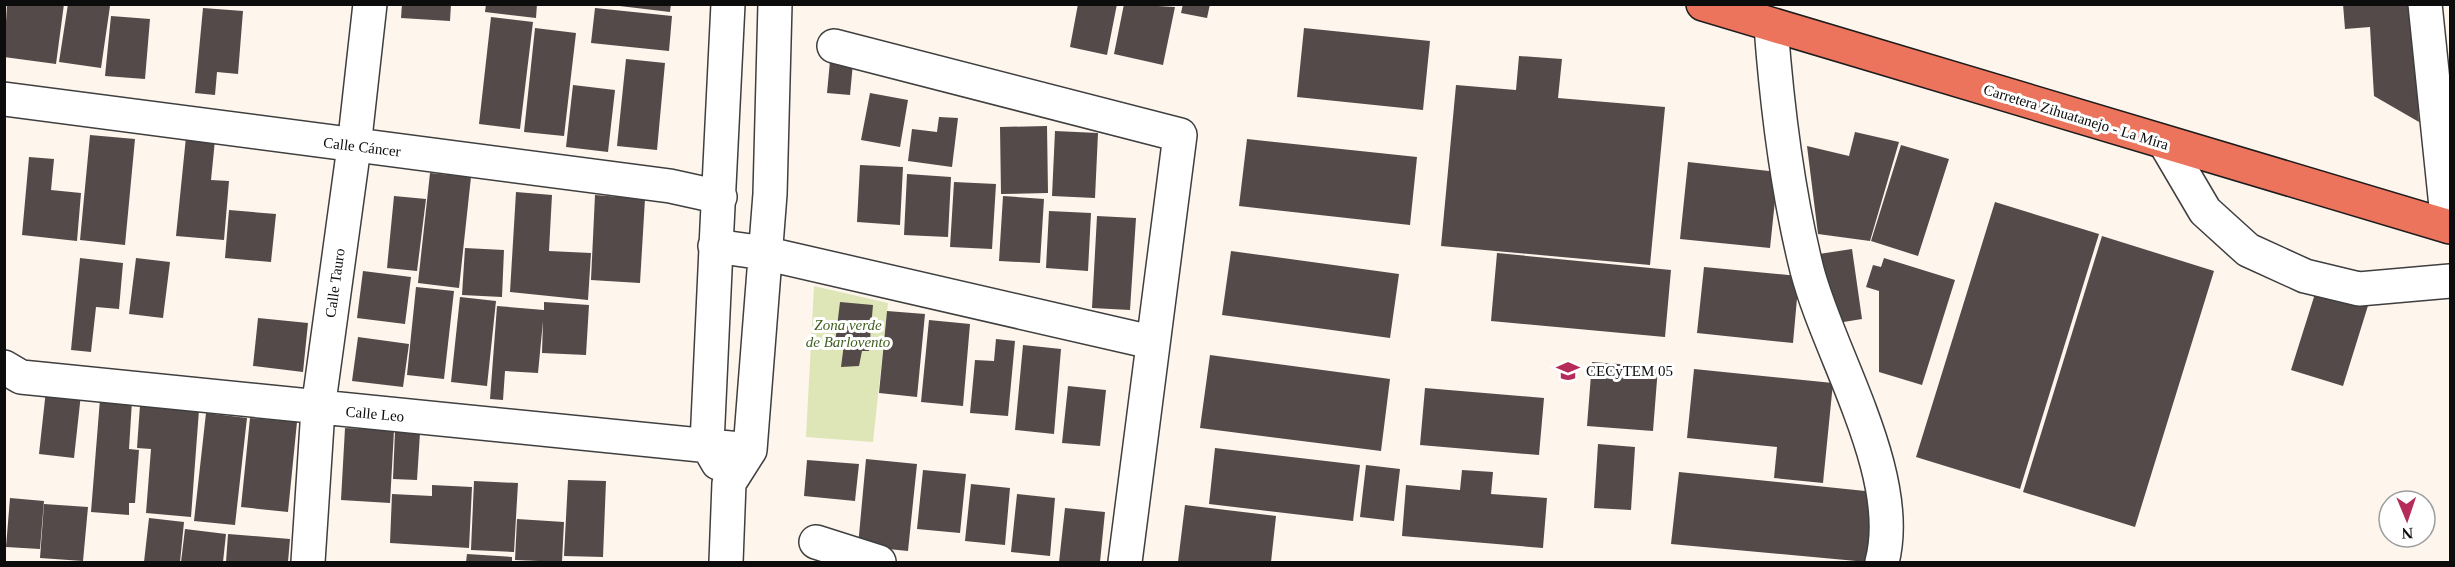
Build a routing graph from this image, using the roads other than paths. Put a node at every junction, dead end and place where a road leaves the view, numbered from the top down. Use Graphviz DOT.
graph roads {
  1 [pos="370,4"];
  2 [pos="728,4"];
  3 [pos="776,4"];
  4 [pos="1703,4"];
  5 [pos="2425,4"];
  6 [pos="1770,26"];
  7 [pos="834,46"];
  8 [pos="4,99"];
  9 [pos="2165,143"];
  10 [pos="354,147"];
  11 [pos="720,197"];
  12 [pos="2449,227"];
  13 [pos="714,246"];
  14 [pos="764,253"];
  15 [pos="2451,281"];
  16 [pos="1151,342"];
  17 [pos="4,367"];
  18 [pos="318,409"];
  19 [pos="707,444"];
  20 [pos="750,450"];
  21 [pos="729,483"];
  22 [pos="816,542"];
  23 [pos="308,562"];
  24 [pos="726,562"];
  25 [pos="879,562"];
  26 [pos="1125,562"];
  27 [pos="1882,562"];
  1 -- 10 [label="street, Calle Tauro"];
  2 -- 11 [label="street"];
  3 -- 14 [label="street"];
  4 -- 6 [label="highway, Carretera Zihuatanejo - La Mira"];
  5 -- 12 [label="street"];
  6 -- 9 [label="highway, Carretera Zihuatanejo - La Mira"];
  6 -- 27 [label="street"];
  7 -- 16 [label="street"];
  8 -- 10 [label="street, Calle Cáncer"];
  9 -- 12 [label="highway, Carretera Zihuatanejo - La Mira"];
  9 -- 15 [label="street"];
  10 -- 11 [label="street, Calle Cáncer"];
  10 -- 18 [label="street, Calle Tauro"];
  11 -- 13 [label="street"];
  13 -- 14 [label="street"];
  13 -- 19 [label="street"];
  14 -- 16 [label="street"];
  14 -- 20 [label="street"];
  16 -- 26 [label="street"];
  17 -- 18 [label="street, Calle Leo"];
  18 -- 19 [label="street, Calle Leo"];
  18 -- 23 [label="street, Calle Tauro"];
  19 -- 20 [label="street, Calle Leo"];
  19 -- 21 [label="street"];
  20 -- 21 [label="street"];
  21 -- 24 [label="street"];
  22 -- 25 [label="street"];
}
